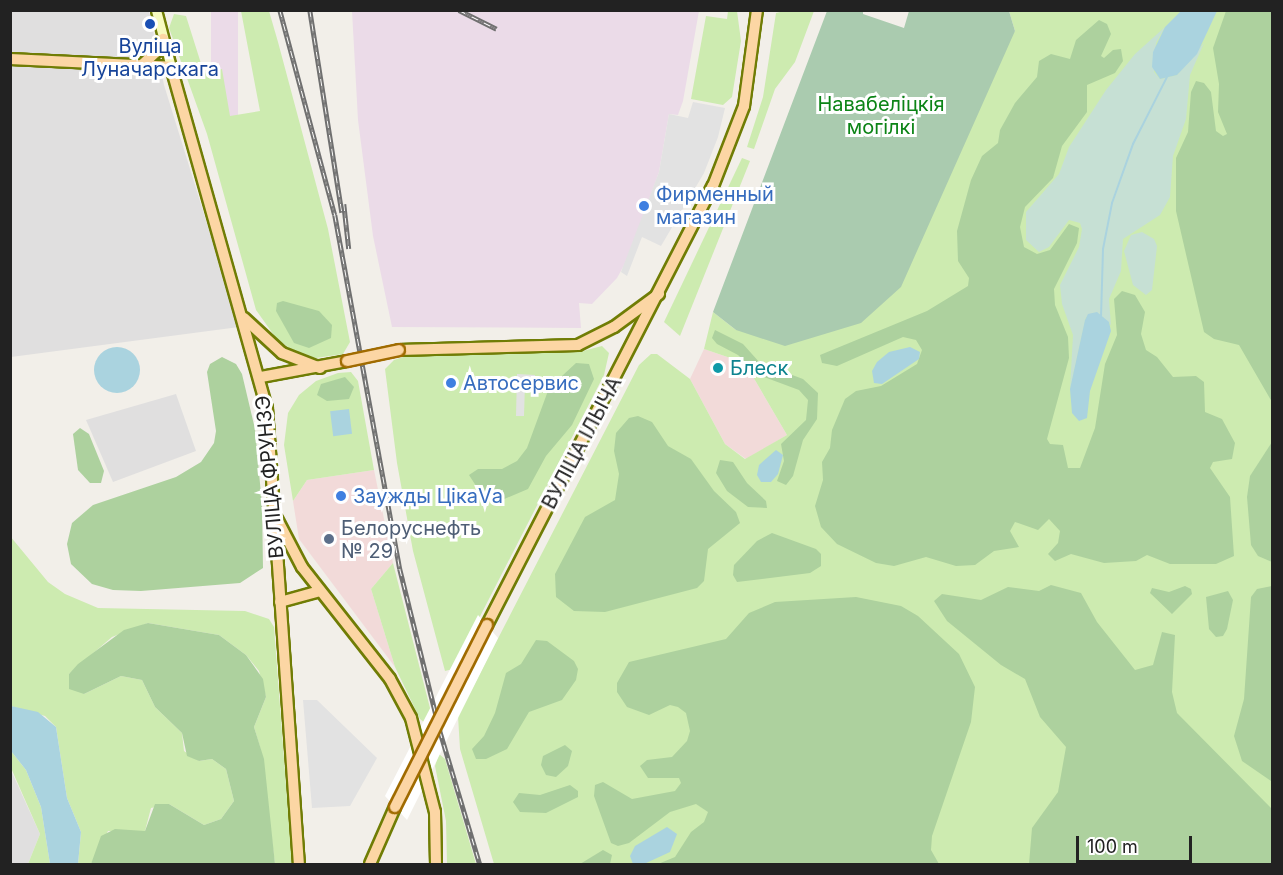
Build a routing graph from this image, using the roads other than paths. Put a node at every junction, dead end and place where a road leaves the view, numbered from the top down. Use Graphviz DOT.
graph roads {
  1 [pos="156,10"];
  2 [pos="757,10"];
  3 [pos="162,39"];
  4 [pos="10,59"];
  5 [pos="143,63"];
  6 [pos="171,67"];
  7 [pos="659,294"];
  8 [pos="243,318"];
  9 [pos="320,368"];
  10 [pos="261,377"];
  11 [pos="274,513"];
  12 [pos="320,591"];
  13 [pos="280,602"];
  14 [pos="299,864"];
  15 [pos="370,864"];
  16 [pos="436,864"];
  1 -- 3 [label="street"];
  2 -- 7 [label="main road, ВУЛІЦА ІЛЬІЧА"];
  3 -- 5 [label="main road"];
  3 -- 6 [label="street"];
  4 -- 5 [label="main road"];
  5 -- 6 [label="main road"];
  6 -- 8 [label="main road, ВУЛІЦА ФРУНЗЭ"];
  7 -- 9 [label="main road, bridge"];
  7 -- 15 [label="main road, ВУЛІЦА ІЛЬІЧА, bridge"];
  8 -- 9 [label="main road"];
  8 -- 10 [label="main road, ВУЛІЦА ФРУНЗЭ"];
  9 -- 10 [label="main road"];
  10 -- 11 [label="main road, ВУЛІЦА ФРУНЗЭ"];
  11 -- 12 [label="main road"];
  11 -- 13 [label="main road, ВУЛІЦА ФРУНЗЭ"];
  12 -- 13 [label="main road"];
  12 -- 16 [label="main road"];
  13 -- 14 [label="main road, ВУЛІЦА ФРУНЗЭ"];
}
